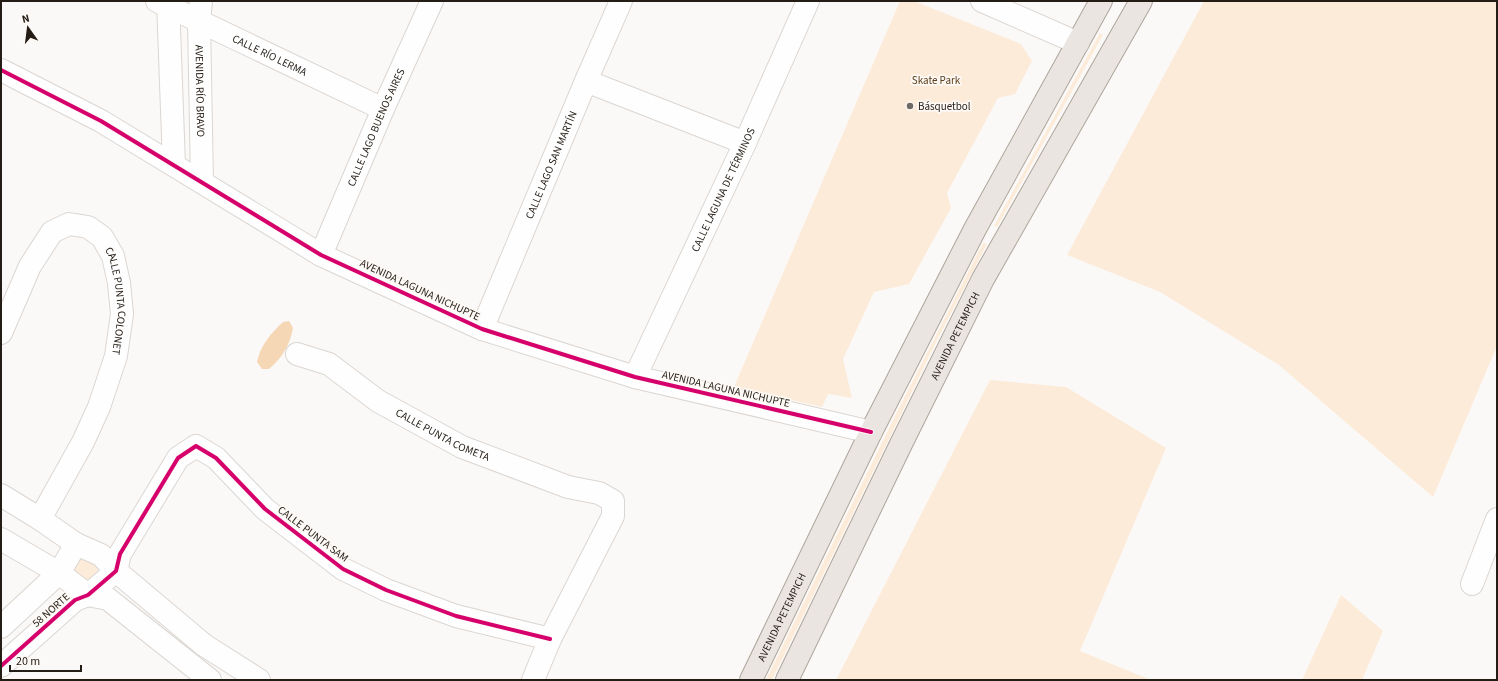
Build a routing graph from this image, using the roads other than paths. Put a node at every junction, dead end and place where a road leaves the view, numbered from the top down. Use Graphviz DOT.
graph roads {
  1 [pos="432,1"];
  2 [pos="621,1"];
  3 [pos="808,1"];
  4 [pos="982,1"];
  5 [pos="1101,1"];
  6 [pos="1141,1"];
  7 [pos="164,2"];
  8 [pos="200,11"];
  9 [pos="1078,43"];
  10 [pos="1,70"];
  11 [pos="586,81"];
  12 [pos="383,109"];
  13 [pos="745,143"];
  14 [pos="174,165"];
  15 [pos="202,182"];
  16 [pos="321,255"];
  17 [pos="482,328"];
  18 [pos="1,333"];
  19 [pos="297,354"];
  20 [pos="635,377"];
  21 [pos="871,432"];
  22 [pos="1,495"];
  23 [pos="40,519"];
  24 [pos="1497,519"];
  25 [pos="1,539"];
  26 [pos="76,544"];
  27 [pos="116,571"];
  28 [pos="59,574"];
  29 [pos="1472,584"];
  30 [pos="88,594"];
  31 [pos="1,627"];
  32 [pos="550,639"];
  33 [pos="1,666"];
  34 [pos="210,680"];
  35 [pos="259,680"];
  36 [pos="533,680"];
  37 [pos="751,680"];
  38 [pos="787,680"];
  1 -- 12 [label="street, CALLE LAGO BUENOS AIRES"];
  2 -- 11 [label="street, CALLE LAGO SAN MARTÍN"];
  3 -- 13 [label="street, CALLE LAGUNA DE TÉRMINOS"];
  4 -- 9 [label="street"];
  5 -- 9 [label="main road, AVENIDA PETEMPICH"];
  6 -- 38 [label="main road, AVENIDA PETEMPICH"];
  7 -- 8 [label="street, CALLE RÍO LERMA"];
  7 -- 14 [label="street"];
  8 -- 12 [label="street, CALLE RÍO LERMA"];
  8 -- 15 [label="street, AVENIDA RÍO BRAVO"];
  9 -- 21 [label="main road, AVENIDA PETEMPICH"];
  10 -- 14 [label="street, AVENIDA LAGUNA NICHUPTE"];
  11 -- 13 [label="street"];
  11 -- 17 [label="street, CALLE LAGO SAN MARTÍN"];
  12 -- 16 [label="street, CALLE LAGO BUENOS AIRES"];
  13 -- 20 [label="street, CALLE LAGUNA DE TÉRMINOS"];
  14 -- 15 [label="street, AVENIDA LAGUNA NICHUPTE"];
  15 -- 16 [label="street, AVENIDA LAGUNA NICHUPTE"];
  16 -- 17 [label="street, AVENIDA LAGUNA NICHUPTE"];
  17 -- 20 [label="street, AVENIDA LAGUNA NICHUPTE"];
  18 -- 23 [label="street, CALLE PUNTA COLONET"];
  19 -- 32 [label="street, CALLE PUNTA COMETA"];
  20 -- 21 [label="street, AVENIDA LAGUNA NICHUPTE"];
  21 -- 37 [label="main road, AVENIDA PETEMPICH"];
  22 -- 23 [label="street"];
  23 -- 26 [label="street"];
  24 -- 29 [label="street"];
  25 -- 28 [label="street"];
  26 -- 27 [label="street"];
  26 -- 28 [label="street, 58 NORTE"];
  27 -- 30 [label="street, 58 NORTE"];
  27 -- 32 [label="street, CALLE PUNTA SAM"];
  27 -- 35 [label="street"];
  28 -- 30 [label="street"];
  28 -- 31 [label="street, 58 NORTE"];
  30 -- 33 [label="street, 58 NORTE"];
  30 -- 34 [label="street"];
  32 -- 36 [label="street"];
}
